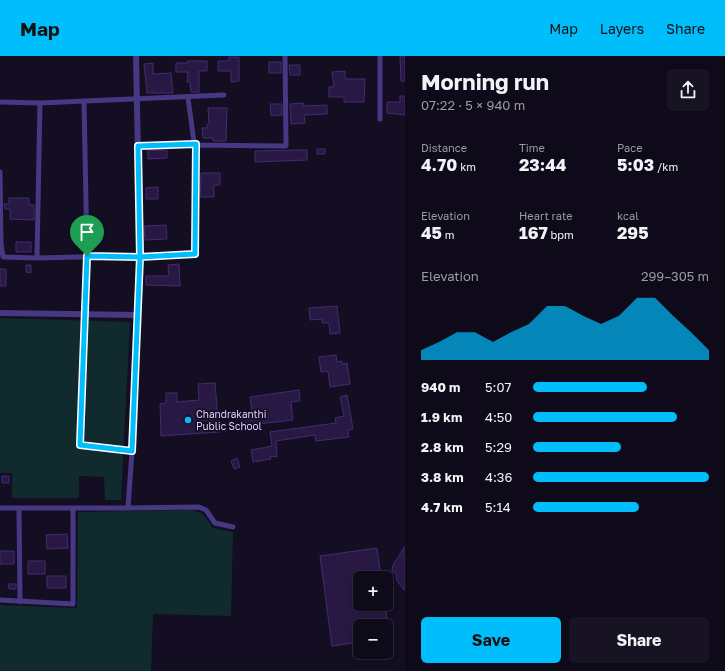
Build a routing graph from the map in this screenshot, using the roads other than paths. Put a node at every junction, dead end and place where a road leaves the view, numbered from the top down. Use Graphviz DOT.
graph roads {
  1 [pos="136,56"];
  2 [pos="285,56"];
  3 [pos="380,56"];
  4 [pos="224,95"];
  5 [pos="188,98"];
  6 [pos="137,99"];
  7 [pos="84,101"];
  8 [pos="0,102"];
  9 [pos="40,103"];
  10 [pos="380,119"];
  11 [pos="196,144"];
  12 [pos="138,146"];
  13 [pos="0,172"];
  14 [pos="87,256"];
  15 [pos="140,257"];
  16 [pos="37,258"];
  17 [pos="0,313"];
  18 [pos="85,313"];
  19 [pos="137,315"];
  20 [pos="132,451"];
  21 [pos="0,508"];
  22 [pos="19,508"];
  23 [pos="73,508"];
  24 [pos="128,508"];
  25 [pos="233,528"];
  26 [pos="0,600"];
  27 [pos="20,602"];
  1 -- 6 [label="street"];
  2 -- 11 [label="street"];
  3 -- 10 [label="street"];
  4 -- 5 [label="street"];
  5 -- 6 [label="street"];
  5 -- 11 [label="street"];
  6 -- 7 [label="street"];
  6 -- 12 [label="street"];
  7 -- 9 [label="street"];
  7 -- 14 [label="street"];
  8 -- 9 [label="street"];
  9 -- 16 [label="street"];
  11 -- 12 [label="street"];
  11 -- 15 [label="street"];
  12 -- 15 [label="street"];
  13 -- 16 [label="street"];
  14 -- 15 [label="street"];
  14 -- 16 [label="street"];
  14 -- 18 [label="street"];
  15 -- 19 [label="street"];
  17 -- 18 [label="street"];
  18 -- 19 [label="street"];
  18 -- 20 [label="street"];
  19 -- 20 [label="street"];
  20 -- 24 [label="street"];
  21 -- 22 [label="street"];
  22 -- 23 [label="street"];
  22 -- 27 [label="street"];
  23 -- 24 [label="street"];
  23 -- 27 [label="street"];
  24 -- 25 [label="street"];
  26 -- 27 [label="street"];
}
